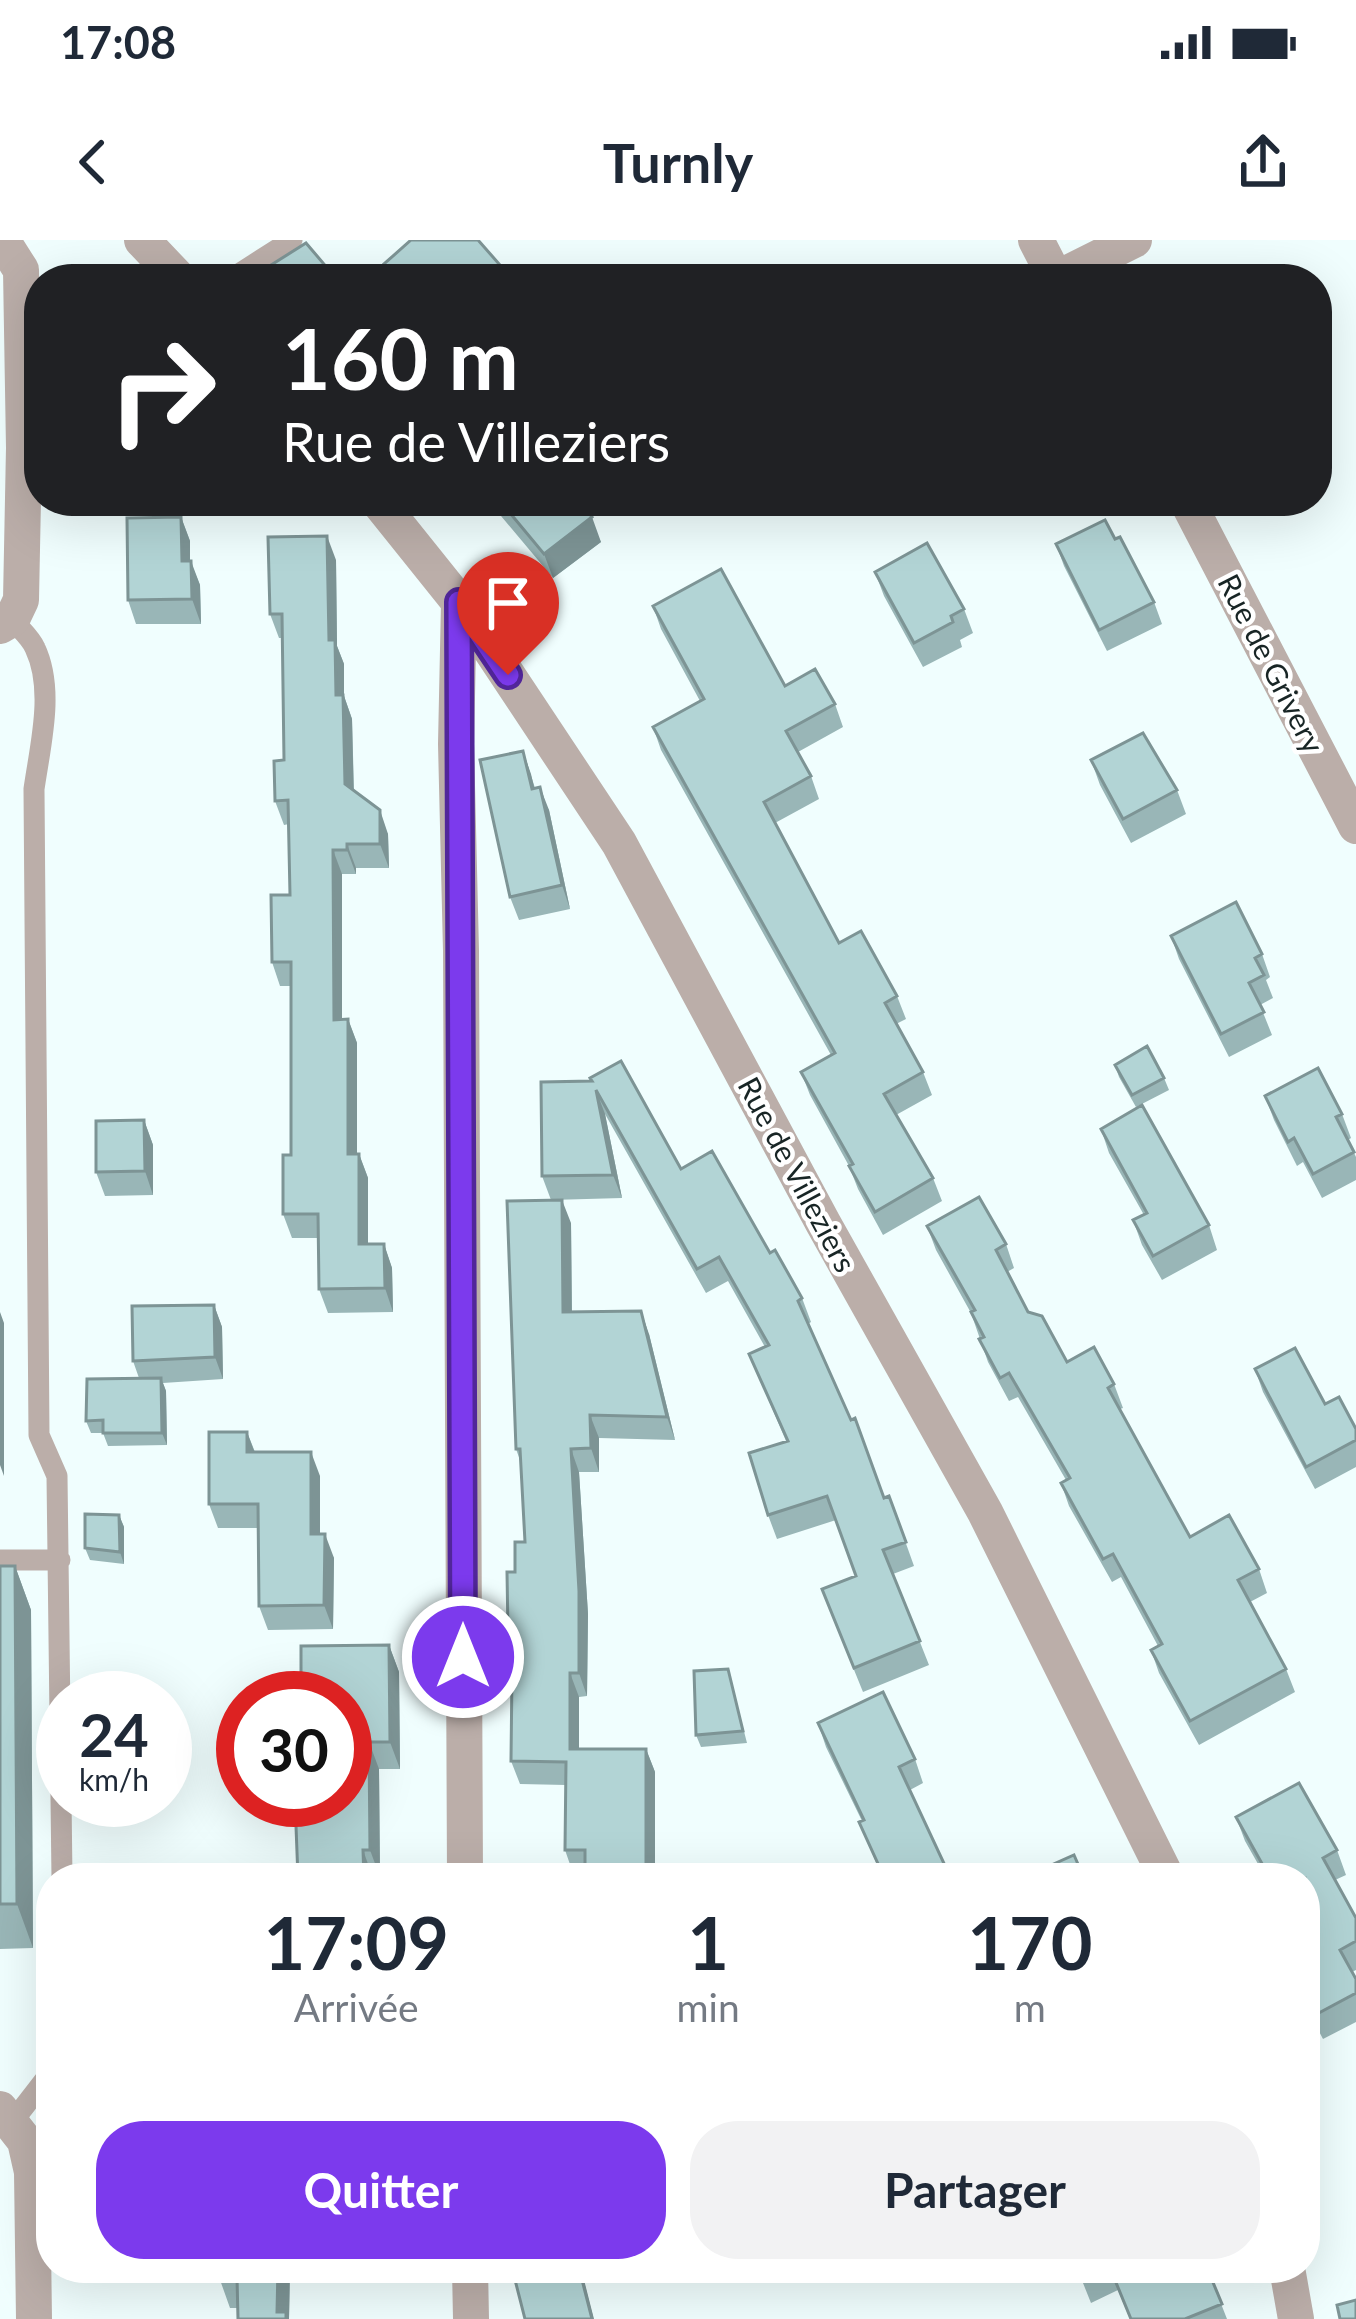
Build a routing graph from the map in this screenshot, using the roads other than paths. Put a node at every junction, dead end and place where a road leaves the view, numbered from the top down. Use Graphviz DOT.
graph roads {
  1 [pos="2,240"];
  2 [pos="142,240"];
  3 [pos="292,240"];
  4 [pos="1133,240"];
  5 [pos="165,264"];
  6 [pos="254,264"];
  7 [pos="1086,264"];
  8 [pos="390,516"];
  9 [pos="1195,516"];
  10 [pos="459,602"];
  11 [pos="6,622"];
  12 [pos="1356,826"];
  13 [pos="0,1560"];
  14 [pos="60,1560"];
  15 [pos="62,1863"];
  16 [pos="465,1863"];
  17 [pos="1160,1863"];
  18 [pos="36,2096"];
  19 [pos="6,2115"];
  20 [pos="470,2283"];
  21 [pos="1290,2283"];
  22 [pos="34,2319"];
  23 [pos="471,2319"];
  24 [pos="1296,2319"];
  1 -- 11 [label="street"];
  2 -- 5 [label="street"];
  3 -- 6 [label="lane"];
  4 -- 7 [label="street"];
  8 -- 10 [label="street, Rue de Villeziers"];
  9 -- 12 [label="street, Rue de Grivery"];
  10 -- 16 [label="street"];
  10 -- 17 [label="street, Rue de Villeziers"];
  11 -- 14 [label="lane"];
  13 -- 14 [label="lane"];
  14 -- 15 [label="lane"];
  18 -- 19 [label="lane"];
  19 -- 22 [label="street"];
  20 -- 23 [label="street"];
  21 -- 24 [label="street"];
}
